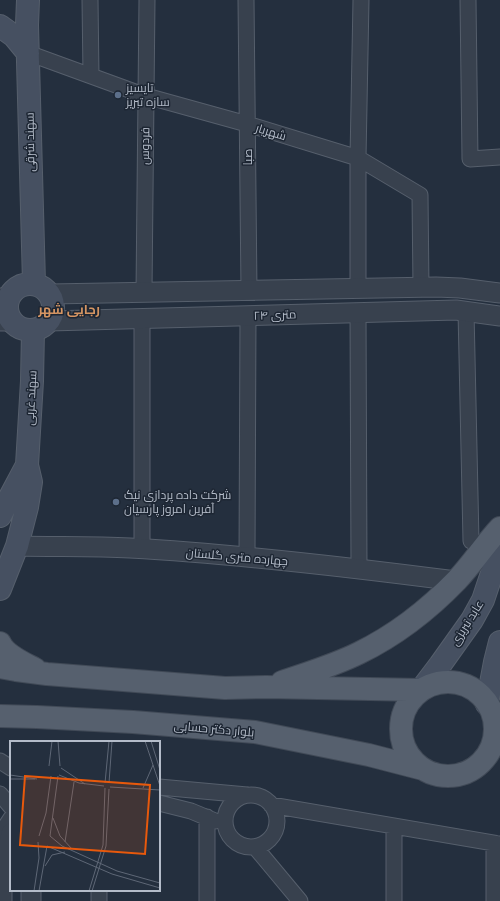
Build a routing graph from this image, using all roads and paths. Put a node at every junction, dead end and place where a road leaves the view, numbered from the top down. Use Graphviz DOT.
graph roads {
  1 [pos="28,0"];
  2 [pos="90,0"];
  3 [pos="147,0"];
  4 [pos="246,0"];
  5 [pos="361,0"];
  6 [pos="468,0"];
  7 [pos="0,26"];
  8 [pos="28,53"];
  9 [pos="91,75"];
  10 [pos="146,96"];
  11 [pos="248,124"];
  12 [pos="500,157"];
  13 [pos="358,158"];
  14 [pos="428,287"];
  15 [pos="42,289"];
  16 [pos="358,289"];
  17 [pos="249,291"];
  18 [pos="144,292"];
  19 [pos="500,294"];
  20 [pos="4,298"];
  21 [pos="435,310"];
  22 [pos="466,311"];
  23 [pos="358,312"];
  24 [pos="248,316"];
  25 [pos="500,316"];
  26 [pos="142,319"];
  27 [pos="6,321"];
  28 [pos="41,326"];
  29 [pos="27,465"];
  30 [pos="2,509"];
  31 [pos="500,528"];
  32 [pos="471,541"];
  33 [pos="18,546"];
  34 [pos="142,548"];
  35 [pos="500,549"];
  36 [pos="247,557"];
  37 [pos="359,569"];
  38 [pos="456,581"];
  39 [pos="0,589"];
  40 [pos="500,642"];
  41 [pos="0,643"];
  42 [pos="0,667"];
  43 [pos="46,674"];
  44 [pos="266,687"];
  45 [pos="420,690"];
  46 [pos="494,705"];
  47 [pos="0,716"];
  48 [pos="0,761"];
  49 [pos="500,764"];
  50 [pos="10,767"];
  51 [pos="423,769"];
  52 [pos="469,770"];
  53 [pos="160,787"];
  54 [pos="0,794"];
  55 [pos="247,795"];
  56 [pos="160,803"];
  57 [pos="271,805"];
  58 [pos="10,806"];
  59 [pos="207,817"];
  60 [pos="10,820"];
  61 [pos="225,826"];
  62 [pos="394,826"];
  63 [pos="0,835"];
  64 [pos="10,839"];
  65 [pos="497,843"];
  66 [pos="255,847"];
  67 [pos="2,901"];
  68 [pos="207,901"];
  69 [pos="300,901"];
  70 [pos="394,901"];
  71 [pos="494,901"];
  1 -- 8 [label="main road, سهند شرقی"];
  2 -- 9 [label="street"];
  3 -- 10 [label="street, فردوس"];
  4 -- 11 [label="street, صبا"];
  5 -- 13 [label="street"];
  6 -- 12 [label="street"];
  7 -- 8 [label="main road"];
  8 -- 9 [label="street, شهریار"];
  8 -- 15 [label="main road, سهند شرقی"];
  9 -- 10 [label="street, شهریار"];
  10 -- 11 [label="street, شهریار"];
  10 -- 18 [label="street, فردوس"];
  11 -- 13 [label="street, شهریار"];
  11 -- 17 [label="street, صبا"];
  13 -- 14 [label="street, شهریار"];
  13 -- 16 [label="street"];
  14 -- 16 [label="street, ۲۴ متری"];
  14 -- 19 [label="street, ۲۴ متری"];
  14 -- 21 [label="street"];
  15 -- 18 [label="street, ۲۴ متری"];
  15 -- 20 [label="main road"];
  15 -- 28 [label="main road"];
  16 -- 17 [label="street, ۲۴ متری"];
  17 -- 18 [label="street, ۲۴ متری"];
  20 -- 27 [label="main road"];
  21 -- 22 [label="street, ۲۴ متری"];
  21 -- 23 [label="street, ۲۴ متری"];
  22 -- 25 [label="street, ۲۴ متری"];
  22 -- 32 [label="street"];
  23 -- 24 [label="street, ۲۴ متری"];
  23 -- 37 [label="street"];
  24 -- 26 [label="street, ۲۴ متری"];
  24 -- 36 [label="street"];
  26 -- 28 [label="street, ۲۴ متری"];
  26 -- 34 [label="street"];
  27 -- 28 [label="main road"];
  28 -- 29 [label="main road, سهند غربی"];
  29 -- 30 [label="main road, سهند غربی"];
  29 -- 33 [label="main road, سهند غربی"];
  31 -- 38 [label="main road"];
  33 -- 34 [label="street, چهارده متری گلستان"];
  33 -- 39 [label="main road, سهند غربی"];
  34 -- 36 [label="street, چهارده متری گلستان"];
  35 -- 45 [label="main road, عابد تبریزی"];
  36 -- 37 [label="street, چهارده متری گلستان"];
  37 -- 38 [label="street, چهارده متری گلستان"];
  38 -- 44 [label="main road"];
  40 -- 46 [label="main road"];
  41 -- 43 [label="main road"];
  42 -- 43 [label="main road"];
  43 -- 44 [label="main road"];
  44 -- 45 [label="main road"];
  45 -- 46 [label="main road"];
  45 -- 51 [label="main road"];
  46 -- 52 [label="main road"];
  47 -- 51 [label="main road, بلوار دکتر حسابی"];
  48 -- 50 [label="street"];
  49 -- 52 [label="main road"];
  51 -- 52 [label="main road"];
  53 -- 55 [label="street"];
  54 -- 58 [label="street"];
  55 -- 57 [label="street"];
  55 -- 61 [label="street"];
  56 -- 59 [label="street"];
  57 -- 62 [label="street"];
  57 -- 66 [label="street"];
  59 -- 61 [label="street"];
  59 -- 68 [label="street"];
  60 -- 63 [label="street"];
  61 -- 66 [label="street"];
  62 -- 65 [label="street"];
  62 -- 70 [label="street"];
  64 -- 67 [label="street"];
  65 -- 71 [label="street"];
  66 -- 69 [label="street"];
}
